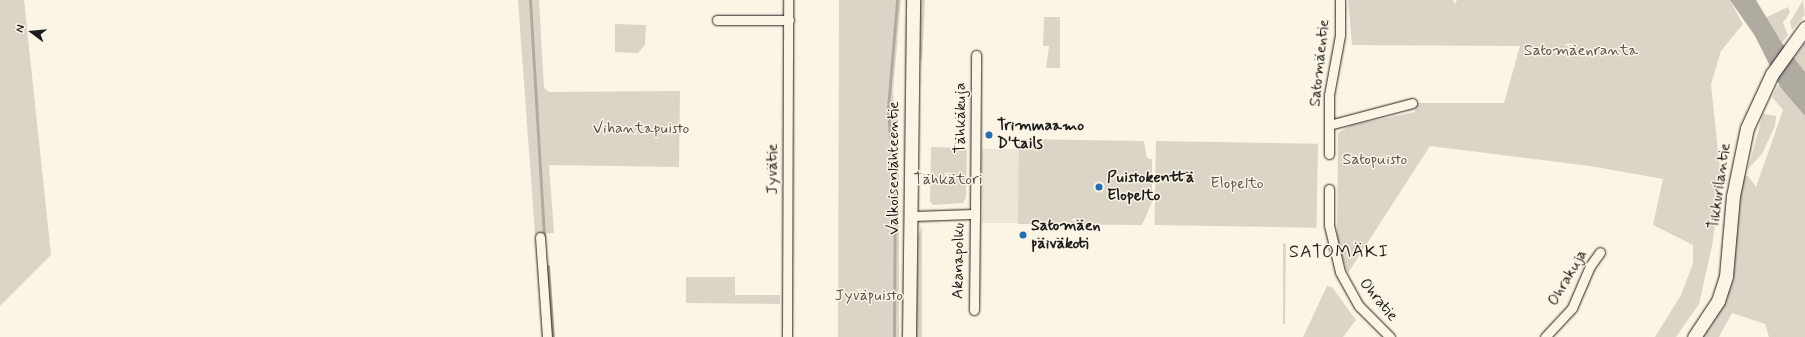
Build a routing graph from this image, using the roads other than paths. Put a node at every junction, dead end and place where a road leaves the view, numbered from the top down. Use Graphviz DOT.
graph roads {
  1 [pos="788,0"];
  2 [pos="913,0"];
  3 [pos="1340,0"];
  4 [pos="717,20"];
  5 [pos="789,20"];
  6 [pos="1805,28"];
  7 [pos="976,55"];
  8 [pos="1412,103"];
  9 [pos="1329,125"];
  10 [pos="1329,154"];
  11 [pos="1329,189"];
  12 [pos="975,214"];
  13 [pos="911,216"];
  14 [pos="540,237"];
  15 [pos="1600,252"];
  16 [pos="974,310"];
  17 [pos="1696,336"];
  18 [pos="547,337"];
  19 [pos="787,337"];
  20 [pos="909,337"];
  21 [pos="1390,337"];
  22 [pos="1545,337"];
  1 -- 5 [label="street, Jyvätie"];
  2 -- 13 [label="street, Valkoisenlähteentie"];
  3 -- 9 [label="street, Satomäentie"];
  4 -- 5 [label="street"];
  5 -- 19 [label="street, Jyvätie"];
  6 -- 17 [label="street, Tikkurilantie"];
  7 -- 12 [label="street, Tähkäkuja"];
  8 -- 9 [label="street"];
  9 -- 10 [label="street, Satomäentie"];
  11 -- 21 [label="street, Ohratie"];
  12 -- 13 [label="street"];
  12 -- 16 [label="street, Akanapolku"];
  13 -- 20 [label="street, Valkoisenlähteentie"];
  14 -- 18 [label="street"];
  15 -- 22 [label="street, Ohrakuja"];
}
